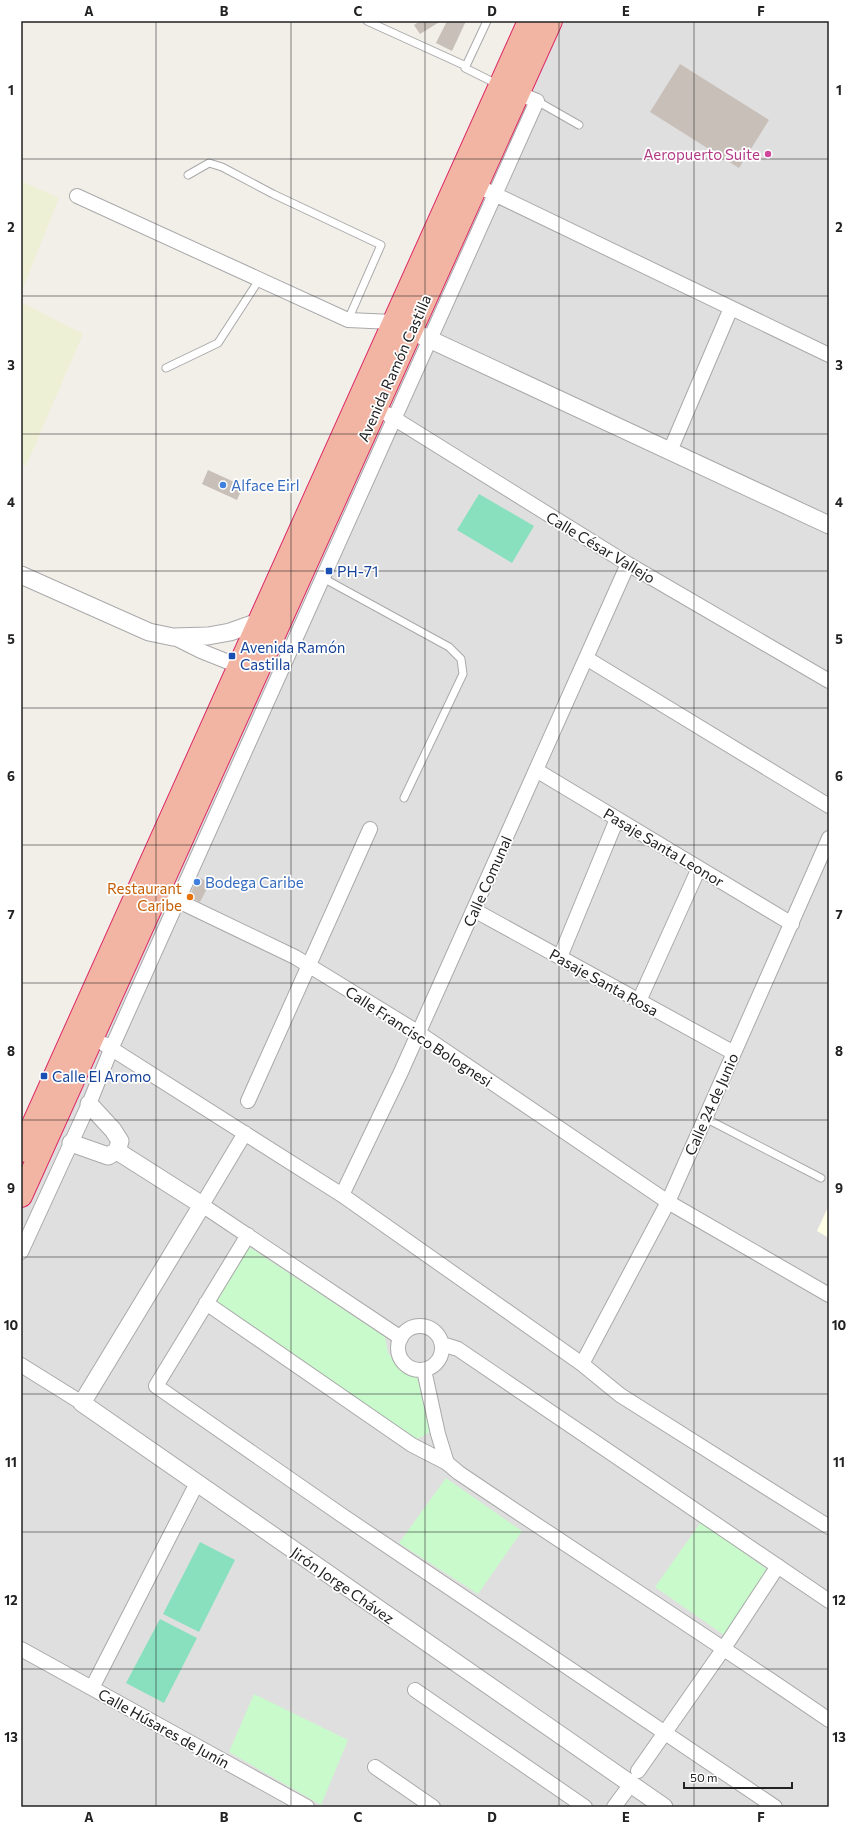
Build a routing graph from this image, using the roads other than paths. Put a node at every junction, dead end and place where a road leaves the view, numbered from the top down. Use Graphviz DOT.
graph roads {
  1 [pos="367,21"];
  2 [pos="487,21"];
  3 [pos="529,21"];
  4 [pos="551,21"];
  5 [pos="466,66"];
  6 [pos="518,93"];
  7 [pos="579,125"];
  8 [pos="188,175"];
  9 [pos="485,190"];
  10 [pos="77,196"];
  11 [pos="259,280"];
  12 [pos="731,308"];
  13 [pos="348,320"];
  14 [pos="411,330"];
  15 [pos="829,355"];
  16 [pos="166,368"];
  17 [pos="385,413"];
  18 [pos="670,451"];
  19 [pos="829,525"];
  20 [pos="628,564"];
  21 [pos="303,569"];
  22 [pos="21,575"];
  23 [pos="322,578"];
  24 [pos="258,622"];
  25 [pos="173,637"];
  26 [pos="586,658"];
  27 [pos="247,669"];
  28 [pos="829,681"];
  29 [pos="224,744"];
  30 [pos="244,754"];
  31 [pos="536,770"];
  32 [pos="404,798"];
  33 [pos="829,806"];
  34 [pos="617,819"];
  35 [pos="370,829"];
  36 [pos="829,838"];
  37 [pos="699,868"];
  38 [pos="157,891"];
  39 [pos="178,900"];
  40 [pos="474,910"];
  41 [pos="792,924"];
  42 [pos="560,957"];
  43 [pos="308,965"];
  44 [pos="639,1001"];
  45 [pos="419,1033"];
  46 [pos="92,1037"];
  47 [pos="112,1047"];
  48 [pos="734,1053"];
  49 [pos="248,1102"];
  50 [pos="89,1104"];
  51 [pos="705,1118"];
  52 [pos="245,1133"];
  53 [pos="49,1135"];
  54 [pos="71,1143"];
  55 [pos="21,1151"];
  56 [pos="117,1151"];
  57 [pos="821,1178"];
  58 [pos="342,1195"];
  59 [pos="21,1196"];
  60 [pos="668,1202"];
  61 [pos="202,1205"];
  62 [pos="248,1235"];
  63 [pos="21,1252"];
  64 [pos="829,1295"];
  65 [pos="206,1303"];
  66 [pos="401,1338"];
  67 [pos="442,1344"];
  68 [pos="582,1364"];
  69 [pos="21,1365"];
  70 [pos="424,1370"];
  71 [pos="82,1403"];
  72 [pos="447,1463"];
  73 [pos="197,1483"];
  74 [pos="829,1527"];
  75 [pos="778,1566"];
  76 [pos="829,1601"];
  77 [pos="724,1648"];
  78 [pos="21,1649"];
  79 [pos="92,1688"];
  80 [pos="415,1690"];
  81 [pos="829,1720"];
  82 [pos="665,1733"];
  83 [pos="375,1767"];
  84 [pos="635,1778"];
  85 [pos="307,1807"];
  86 [pos="433,1807"];
  87 [pos="584,1807"];
  88 [pos="614,1807"];
  89 [pos="664,1807"];
  90 [pos="775,1807"];
  1 -- 5 [label="lane"];
  2 -- 5 [label="lane"];
  3 -- 6 [label="highway, Avenida Ramón Castilla"];
  4 -- 6 [label="highway, Avenida Ramón Castilla"];
  5 -- 6 [label="lane"];
  6 -- 7 [label="lane"];
  6 -- 9 [label="highway, Avenida Ramón Castilla"];
  6 -- 14 [label="highway, Avenida Ramón Castilla"];
  8 -- 13 [label="lane"];
  9 -- 12 [label="street"];
  9 -- 14 [label="highway, Avenida Ramón Castilla"];
  10 -- 11 [label="street"];
  11 -- 13 [label="street"];
  11 -- 16 [label="lane"];
  12 -- 15 [label="street"];
  12 -- 18 [label="street"];
  13 -- 14 [label="street"];
  14 -- 17 [label="highway, Avenida Ramón Castilla"];
  14 -- 18 [label="street"];
  14 -- 24 [label="highway, Avenida Ramón Castilla"];
  17 -- 20 [label="street, Calle César Vallejo"];
  17 -- 21 [label="highway, Avenida Ramón Castilla"];
  17 -- 23 [label="street"];
  18 -- 19 [label="street"];
  20 -- 26 [label="street, Calle Comunal"];
  20 -- 28 [label="street, Calle César Vallejo"];
  21 -- 23 [label="street"];
  21 -- 27 [label="highway, Avenida Ramón Castilla"];
  22 -- 25 [label="street"];
  23 -- 30 [label="street"];
  23 -- 32 [label="lane"];
  24 -- 25 [label="street"];
  24 -- 27 [label="highway, Avenida Ramón Castilla"];
  25 -- 27 [label="street"];
  26 -- 31 [label="street, Calle Comunal"];
  26 -- 33 [label="street"];
  27 -- 29 [label="highway, Avenida Ramón Castilla"];
  27 -- 55 [label="highway, Avenida Ramón Castilla"];
  29 -- 30 [label="street"];
  29 -- 38 [label="highway, Avenida Ramón Castilla"];
  30 -- 39 [label="street"];
  31 -- 34 [label="street, Pasaje Santa Leonor"];
  31 -- 40 [label="street, Calle Comunal"];
  34 -- 37 [label="street, Pasaje Santa Leonor"];
  34 -- 42 [label="street"];
  35 -- 43 [label="street"];
  36 -- 41 [label="street, Calle 24 de Junio"];
  37 -- 41 [label="street, Pasaje Santa Leonor"];
  37 -- 44 [label="street"];
  38 -- 39 [label="street, Calle Francisco Bolognesi"];
  38 -- 46 [label="highway, Avenida Ramón Castilla"];
  39 -- 43 [label="street, Calle Francisco Bolognesi"];
  39 -- 47 [label="street"];
  40 -- 42 [label="street, Pasaje Santa Rosa"];
  40 -- 45 [label="street, Calle Comunal"];
  41 -- 48 [label="street, Calle 24 de Junio"];
  42 -- 44 [label="street, Pasaje Santa Rosa"];
  43 -- 45 [label="street, Calle Francisco Bolognesi"];
  43 -- 49 [label="street"];
  44 -- 48 [label="street, Pasaje Santa Rosa"];
  45 -- 58 [label="street, Calle Comunal"];
  45 -- 60 [label="street, Calle Francisco Bolognesi"];
  46 -- 47 [label="street"];
  46 -- 53 [label="highway, Avenida Ramón Castilla"];
  47 -- 50 [label="street"];
  47 -- 52 [label="street"];
  48 -- 51 [label="street, Calle 24 de Junio"];
  50 -- 54 [label="street"];
  50 -- 56 [label="street"];
  51 -- 57 [label="lane"];
  51 -- 60 [label="street, Calle 24 de Junio"];
  52 -- 58 [label="street"];
  52 -- 61 [label="street"];
  53 -- 54 [label="street"];
  53 -- 59 [label="highway, Avenida Ramón Castilla"];
  54 -- 56 [label="street"];
  54 -- 63 [label="street"];
  56 -- 61 [label="street"];
  58 -- 68 [label="street"];
  60 -- 64 [label="street, Calle Francisco Bolognesi"];
  60 -- 68 [label="street, Calle 24 de Junio"];
  61 -- 62 [label="street"];
  61 -- 71 [label="street"];
  62 -- 65 [label="street"];
  62 -- 66 [label="street"];
  65 -- 72 [label="street"];
  65 -- 82 [label="street"];
  66 -- 67 [label="street"];
  66 -- 70 [label="street"];
  67 -- 70 [label="street"];
  67 -- 75 [label="street"];
  68 -- 74 [label="street"];
  69 -- 71 [label="street, Jirón Jorge Chávez"];
  70 -- 72 [label="street"];
  71 -- 73 [label="street, Jirón Jorge Chávez"];
  72 -- 77 [label="street"];
  73 -- 79 [label="street"];
  73 -- 84 [label="street, Jirón Jorge Chávez"];
  75 -- 76 [label="street"];
  75 -- 77 [label="street"];
  77 -- 81 [label="street"];
  77 -- 82 [label="street"];
  78 -- 79 [label="street, Calle Húsares de Junín"];
  79 -- 85 [label="street, Calle Húsares de Junín"];
  80 -- 87 [label="street"];
  82 -- 84 [label="street"];
  82 -- 90 [label="street"];
  83 -- 86 [label="street"];
  84 -- 88 [label="street"];
  84 -- 89 [label="street, Jirón Jorge Chávez"];
}
